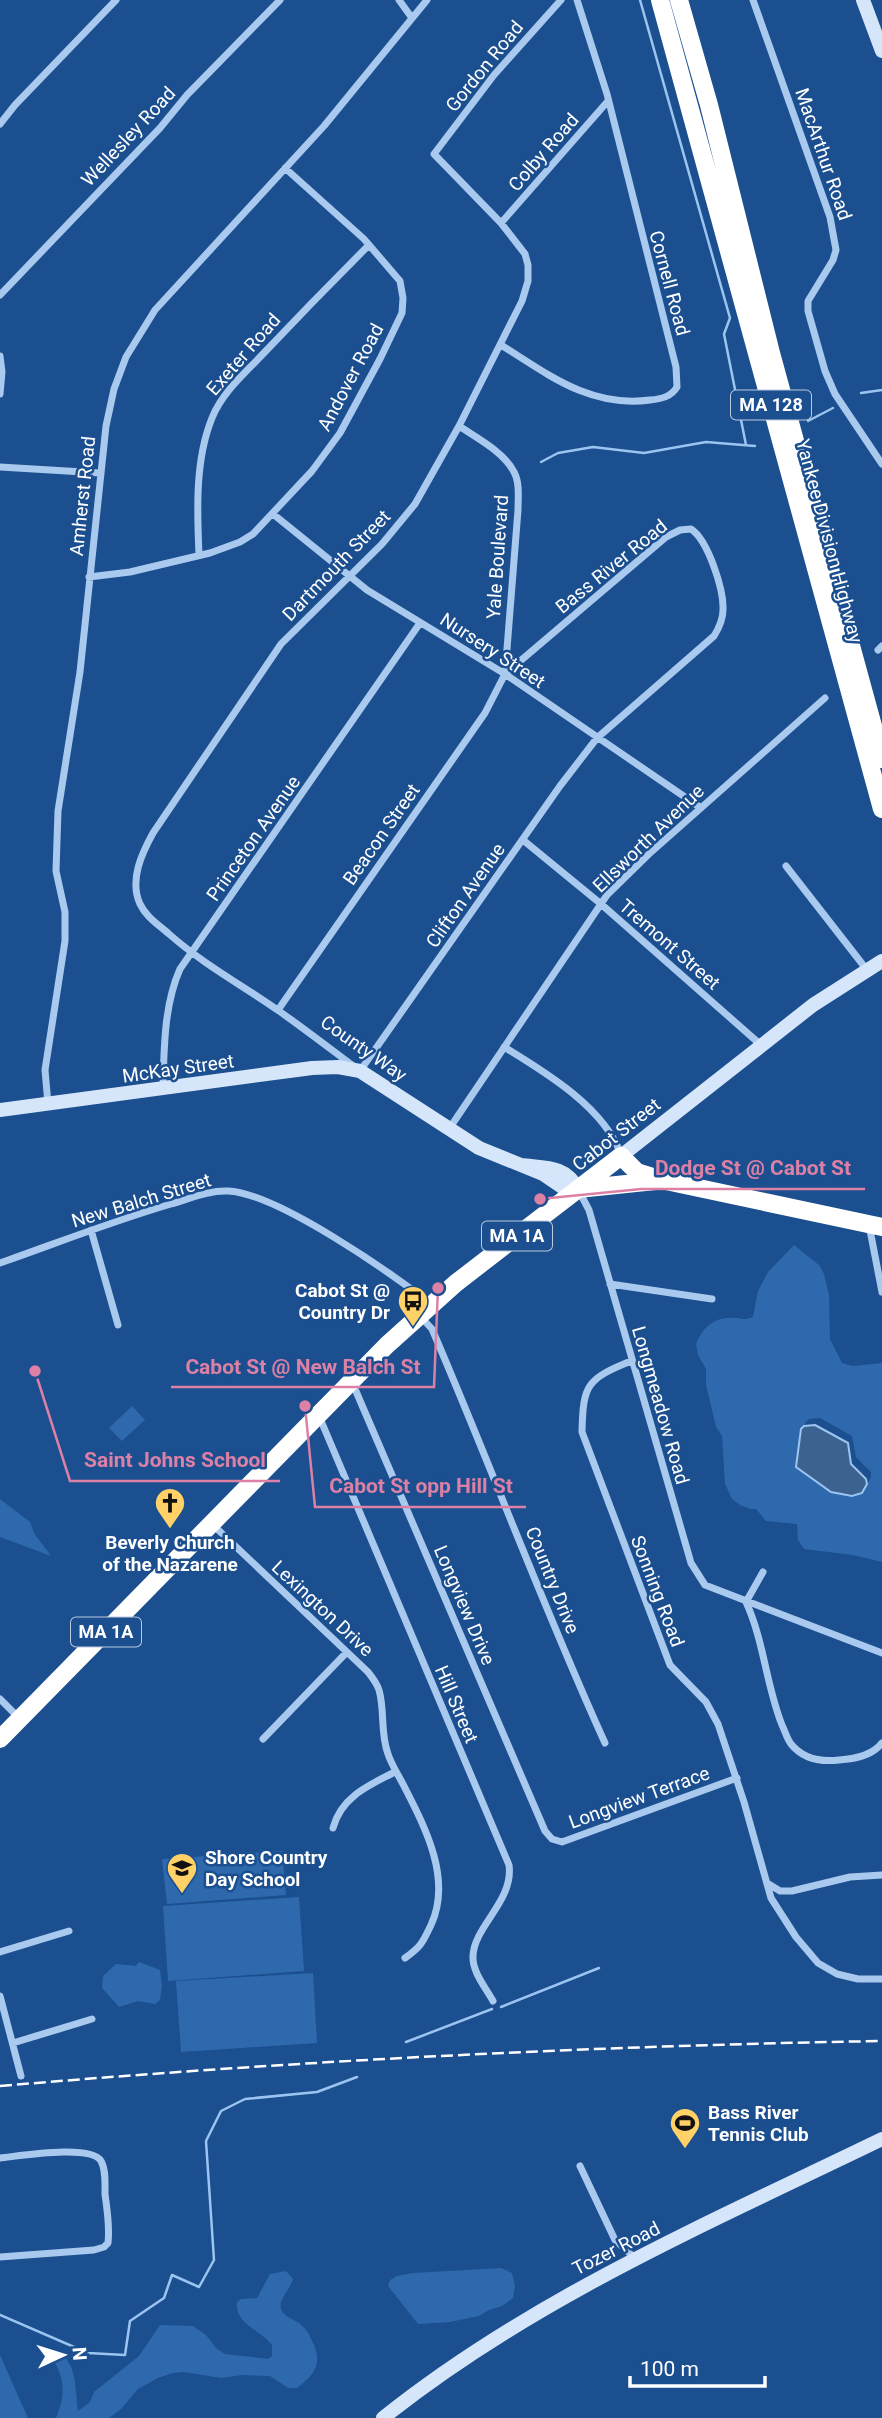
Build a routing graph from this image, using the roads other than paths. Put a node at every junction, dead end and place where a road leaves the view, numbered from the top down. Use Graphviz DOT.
graph roads {
  1 [pos="116,0"];
  2 [pos="279,0"];
  3 [pos="399,0"];
  4 [pos="427,0"];
  5 [pos="561,0"];
  6 [pos="577,0"];
  7 [pos="660,0"];
  8 [pos="679,0"];
  9 [pos="753,0"];
  10 [pos="863,0"];
  11 [pos="412,18"];
  12 [pos="882,51"];
  13 [pos="608,101"];
  14 [pos="0,124"];
  15 [pos="434,155"];
  16 [pos="285,167"];
  17 [pos="501,223"];
  18 [pos="369,245"];
  19 [pos="0,295"];
  20 [pos="501,345"];
  21 [pos="0,356"];
  22 [pos="0,394"];
  23 [pos="459,426"];
  24 [pos="882,464"];
  25 [pos="0,467"];
  26 [pos="100,473"];
  27 [pos="273,514"];
  28 [pos="200,555"];
  29 [pos="350,576"];
  30 [pos="89,577"];
  31 [pos="420,622"];
  32 [pos="505,674"];
  33 [pos="825,698"];
  34 [pos="597,738"];
  35 [pos="882,759"];
  36 [pos="701,807"];
  37 [pos="882,809"];
  38 [pos="523,840"];
  39 [pos="786,866"];
  40 [pos="601,904"];
  41 [pos="190,953"];
  42 [pos="882,961"];
  43 [pos="867,970"];
  44 [pos="278,1010"];
  45 [pos="762,1046"];
  46 [pos="504,1047"];
  47 [pos="360,1071"];
  48 [pos="163,1090"];
  49 [pos="48,1104"];
  50 [pos="0,1110"];
  51 [pos="449,1129"];
  52 [pos="621,1156"];
  53 [pos="666,1181"];
  54 [pos="578,1189"];
  55 [pos="879,1225"];
  56 [pos="91,1230"];
  57 [pos="0,1264"];
  58 [pos="610,1284"];
  59 [pos="882,1292"];
  60 [pos="712,1299"];
  61 [pos="425,1310"];
  62 [pos="118,1325"];
  63 [pos="631,1361"];
  64 [pos="351,1382"];
  65 [pos="319,1415"];
  66 [pos="213,1524"];
  67 [pos="763,1572"];
  68 [pos="746,1602"];
  69 [pos="346,1653"];
  70 [pos="882,1653"];
  71 [pos="0,1699"];
  72 [pos="20,1719"];
  73 [pos="0,1739"];
  74 [pos="263,1739"];
  75 [pos="605,1743"];
  76 [pos="882,1743"];
  77 [pos="395,1772"];
  78 [pos="737,1778"];
  79 [pos="333,1828"];
  80 [pos="552,1839"];
  81 [pos="882,1875"];
  82 [pos="766,1882"];
  83 [pos="69,1931"];
  84 [pos="0,1952"];
  85 [pos="405,1958"];
  86 [pos="882,1979"];
  87 [pos="0,1996"];
  88 [pos="493,2001"];
  89 [pos="92,2019"];
  90 [pos="13,2043"];
  91 [pos="21,2076"];
  92 [pos="882,2139"];
  93 [pos="0,2158"];
  94 [pos="580,2166"];
  95 [pos="0,2257"];
  96 [pos="636,2259"];
  97 [pos="383,2418"];
  1 -- 14 [label="street"];
  2 -- 19 [label="street, Wellesley Road"];
  3 -- 11 [label="street"];
  4 -- 11 [label="street, Amherst Road"];
  5 -- 15 [label="street, Gordon Road"];
  6 -- 13 [label="street, Cornell Road"];
  7 -- 37 [label="highway, Yankee Division Highway / MA 128"];
  8 -- 35 [label="highway, Yankee Division Highway / MA 128"];
  9 -- 24 [label="street, MacArthur Road"];
  10 -- 12 [label="main road"];
  11 -- 16 [label="street, Amherst Road"];
  13 -- 17 [label="street, Colby Road"];
  13 -- 20 [label="street, Cornell Road"];
  15 -- 17 [label="street, Dartmouth Street"];
  16 -- 18 [label="street, Andover Road"];
  16 -- 26 [label="street, Amherst Road"];
  17 -- 20 [label="street, Dartmouth Street"];
  18 -- 27 [label="street, Andover Road"];
  18 -- 28 [label="street, Exeter Road"];
  20 -- 23 [label="street, Dartmouth Street"];
  21 -- 22 [label="street"];
  23 -- 29 [label="street, Dartmouth Street"];
  23 -- 32 [label="street, Yale Boulevard"];
  25 -- 26 [label="street"];
  26 -- 30 [label="street, Amherst Road"];
  27 -- 28 [label="street, Andover Road"];
  27 -- 29 [label="street, Nursery Street"];
  28 -- 30 [label="street, Andover Road"];
  29 -- 31 [label="street, Nursery Street"];
  29 -- 41 [label="street, Dartmouth Street"];
  30 -- 49 [label="street, Amherst Road"];
  31 -- 32 [label="street, Nursery Street"];
  31 -- 41 [label="street, Princeton Avenue"];
  32 -- 34 [label="street, Nursery Street"];
  32 -- 34 [label="street, Bass River Road"];
  32 -- 44 [label="street, Beacon Street"];
  33 -- 36 [label="street, Ellsworth Avenue"];
  34 -- 36 [label="street, Nursery Street"];
  34 -- 38 [label="street, Clifton Avenue"];
  36 -- 40 [label="street, Ellsworth Avenue"];
  38 -- 40 [label="street, Tremont Street"];
  38 -- 47 [label="street, Clifton Avenue"];
  39 -- 43 [label="street"];
  40 -- 45 [label="street, Tremont Street"];
  40 -- 46 [label="street, Ellsworth Avenue"];
  41 -- 44 [label="street, County Way"];
  41 -- 48 [label="street, Princeton Avenue"];
  42 -- 43 [label="main road, Cabot Street"];
  43 -- 45 [label="main road, Cabot Street"];
  44 -- 47 [label="street, County Way"];
  45 -- 52 [label="main road, Cabot Street"];
  46 -- 51 [label="street, Ellsworth Avenue"];
  46 -- 52 [label="street"];
  47 -- 48 [label="main road, McKay Street"];
  47 -- 51 [label="main road, County Way"];
  48 -- 49 [label="main road, McKay Street"];
  49 -- 50 [label="main road, McKay Street"];
  51 -- 54 [label="main road, County Way"];
  52 -- 53 [label="highway"];
  52 -- 54 [label="highway, Cabot Street / MA 1A"];
  53 -- 54 [label="highway"];
  53 -- 55 [label="highway"];
  54 -- 58 [label="street, Longmeadow Road"];
  54 -- 61 [label="highway, Cabot Street / MA 1A"];
  55 -- 59 [label="street"];
  56 -- 57 [label="street, New Balch Street"];
  56 -- 61 [label="street, New Balch Street"];
  56 -- 62 [label="street"];
  58 -- 60 [label="street"];
  58 -- 63 [label="street, Longmeadow Road"];
  61 -- 64 [label="highway, Cabot Street / MA 1A"];
  61 -- 75 [label="street, Country Drive"];
  63 -- 68 [label="street, Longmeadow Road"];
  63 -- 78 [label="street, Sonning Road"];
  64 -- 65 [label="highway, Cabot Street / MA 1A"];
  64 -- 80 [label="street, Longview Drive"];
  65 -- 66 [label="highway, Cabot Street / MA 1A"];
  65 -- 88 [label="street, Hill Street"];
  66 -- 69 [label="street, Lexington Drive"];
  66 -- 72 [label="highway, Cabot Street / MA 1A"];
  67 -- 68 [label="street"];
  68 -- 70 [label="street, Longmeadow Road"];
  68 -- 76 [label="street"];
  69 -- 74 [label="street"];
  69 -- 77 [label="street, Lexington Drive"];
  71 -- 72 [label="street"];
  72 -- 73 [label="highway, Cabot Street / MA 1A"];
  77 -- 79 [label="street"];
  77 -- 85 [label="street, Lexington Drive"];
  78 -- 80 [label="street, Longview Terrace"];
  78 -- 82 [label="street, Sonning Road"];
  81 -- 82 [label="street"];
  82 -- 86 [label="street, Sonning Road"];
  83 -- 84 [label="street"];
  87 -- 90 [label="street"];
  89 -- 90 [label="street"];
  90 -- 91 [label="street"];
  92 -- 96 [label="main road, Tozer Road"];
  93 -- 95 [label="street"];
  94 -- 96 [label="street"];
  96 -- 97 [label="main road, Tozer Road"];
}
